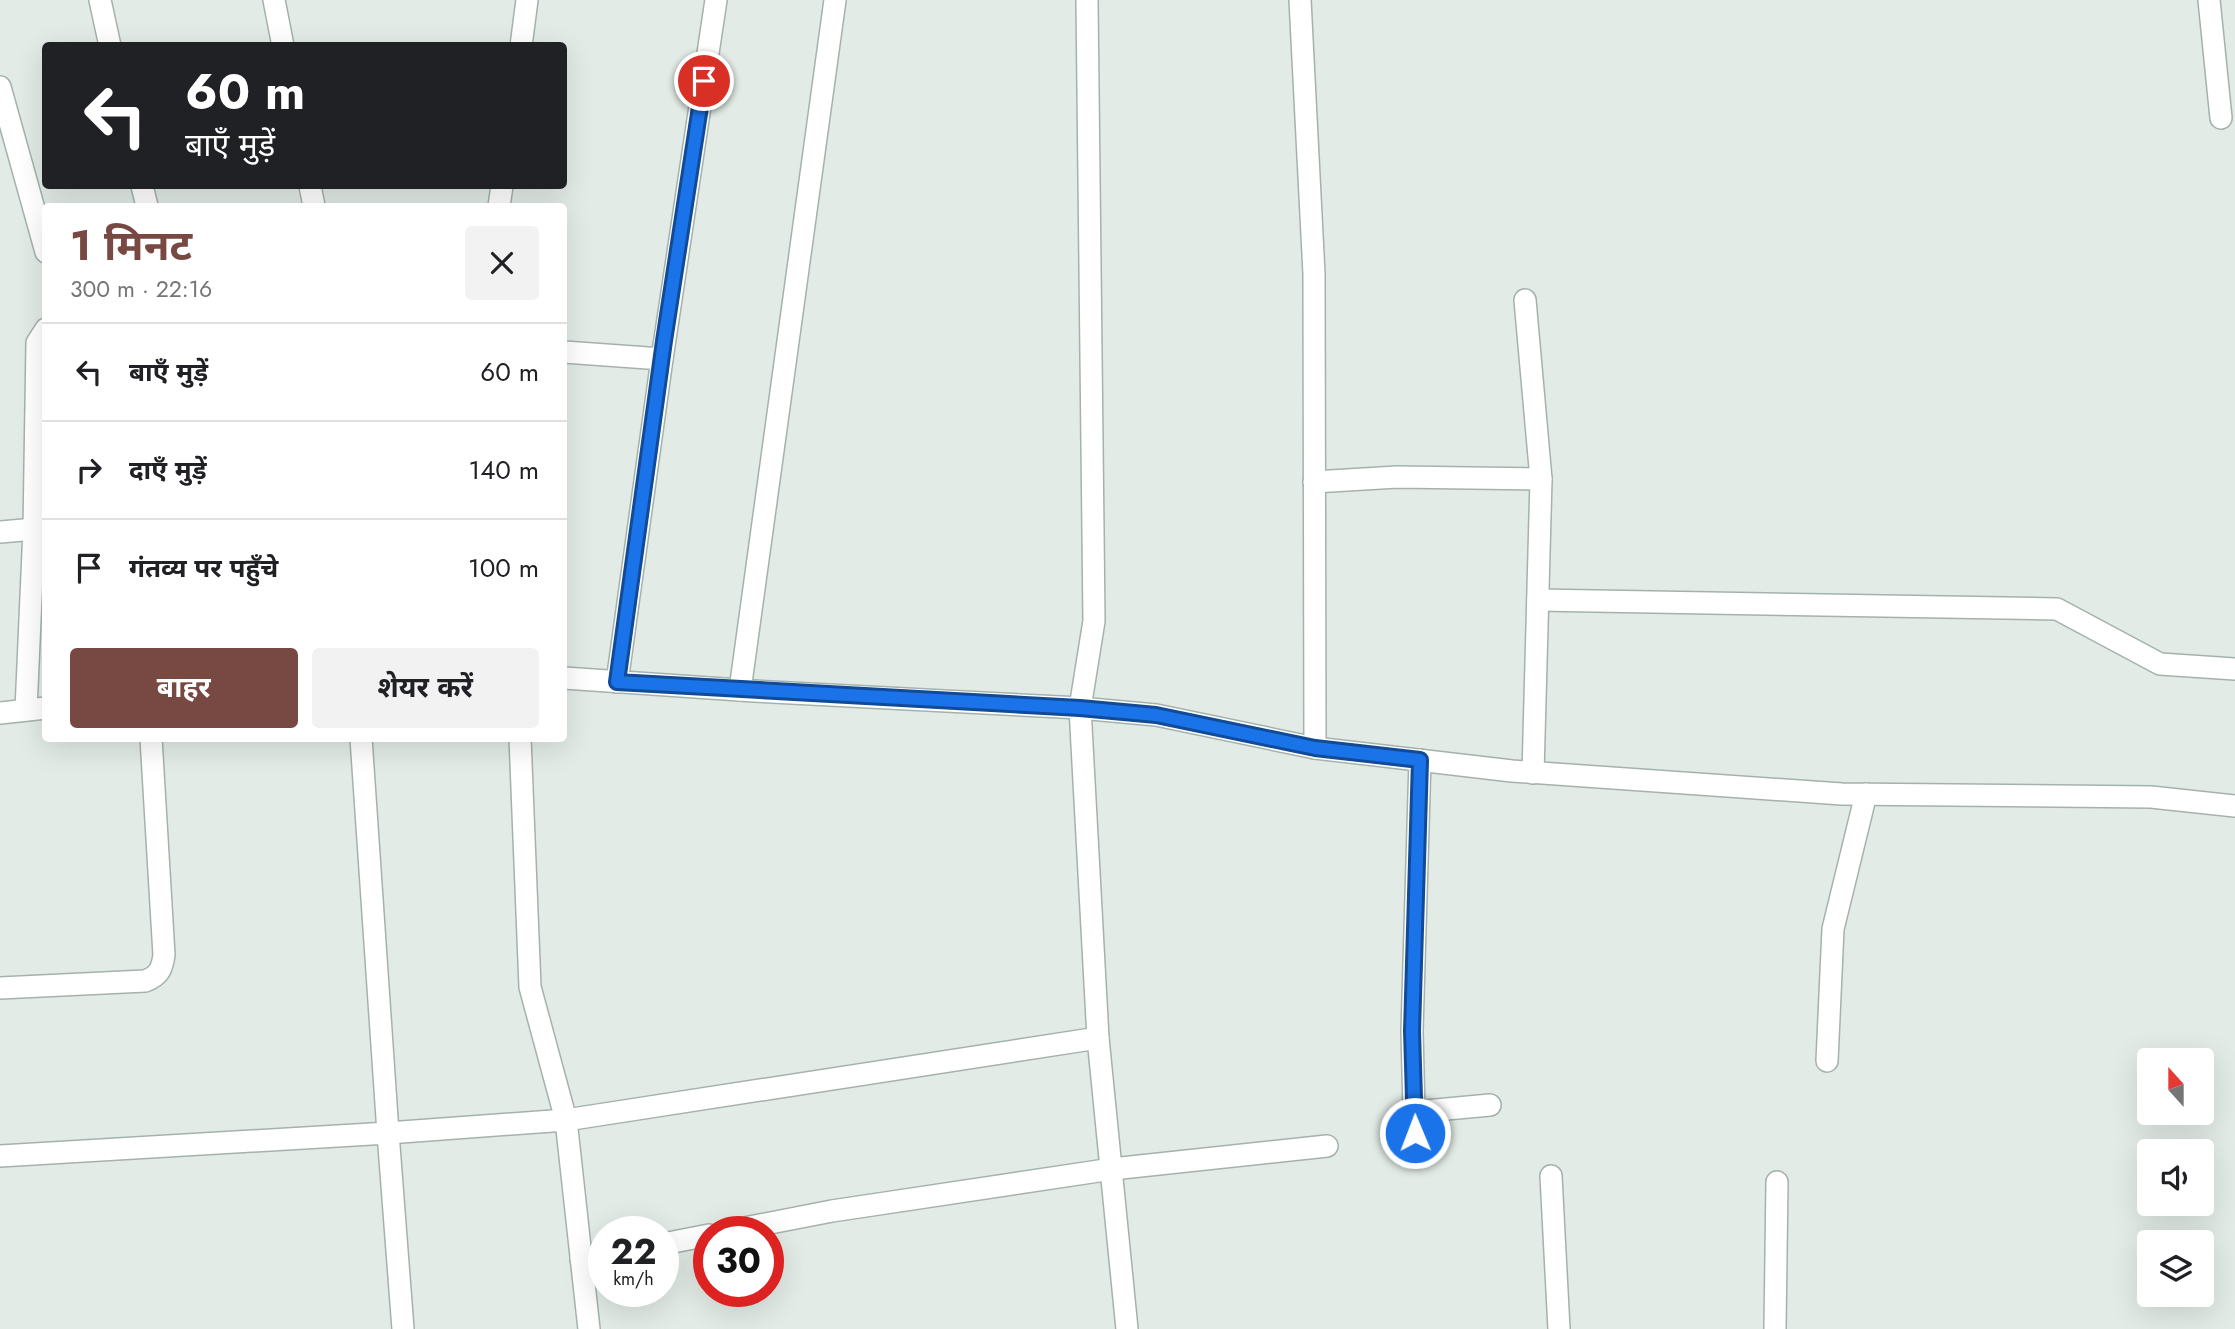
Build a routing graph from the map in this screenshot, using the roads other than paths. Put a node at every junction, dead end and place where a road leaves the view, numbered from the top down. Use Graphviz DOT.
graph roads {
  1 [pos="100,0"];
  2 [pos="274,0"];
  3 [pos="527,0"];
  4 [pos="716,0"];
  5 [pos="835,0"];
  6 [pos="1087,0"];
  7 [pos="1300,0"];
  8 [pos="2209,0"];
  9 [pos="109,42"];
  10 [pos="282,42"];
  11 [pos="522,42"];
  12 [pos="0,87"];
  13 [pos="2221,118"];
  14 [pos="42,238"];
  15 [pos="1525,300"];
  16 [pos="42,335"];
  17 [pos="567,352"];
  18 [pos="662,359"];
  19 [pos="1542,479"];
  20 [pos="1314,482"];
  21 [pos="40,529"];
  22 [pos="0,532"];
  23 [pos="1538,600"];
  24 [pos="2235,669"];
  25 [pos="567,678"];
  26 [pos="617,682"];
  27 [pos="740,690"];
  28 [pos="1080,708"];
  29 [pos="36,709"];
  30 [pos="0,713"];
  31 [pos="151,742"];
  32 [pos="362,742"];
  33 [pos="520,742"];
  34 [pos="1315,748"];
  35 [pos="1420,760"];
  36 [pos="1533,772"];
  37 [pos="1866,794"];
  38 [pos="2235,806"];
  39 [pos="0,988"];
  40 [pos="1098,1038"];
  41 [pos="1827,1061"];
  42 [pos="1490,1105"];
  43 [pos="1414,1112"];
  44 [pos="566,1120"];
  45 [pos="388,1133"];
  46 [pos="1327,1146"];
  47 [pos="1415,1154"];
  48 [pos="0,1156"];
  49 [pos="1112,1168"];
  50 [pos="1551,1176"];
  51 [pos="1777,1182"];
  52 [pos="784,1221"];
  53 [pos="588,1258"];
  54 [pos="581,1259"];
  55 [pos="403,1329"];
  56 [pos="589,1329"];
  57 [pos="1128,1329"];
  58 [pos="1559,1329"];
  59 [pos="1775,1329"];
  1 -- 9 [label="street"];
  2 -- 10 [label="street"];
  3 -- 11 [label="street"];
  4 -- 18 [label="street"];
  5 -- 27 [label="street"];
  6 -- 28 [label="street"];
  7 -- 20 [label="street"];
  8 -- 13 [label="street"];
  12 -- 14 [label="street"];
  15 -- 19 [label="street"];
  16 -- 21 [label="street"];
  17 -- 18 [label="street"];
  18 -- 26 [label="street"];
  19 -- 20 [label="street"];
  19 -- 23 [label="street"];
  20 -- 34 [label="street"];
  21 -- 22 [label="street"];
  21 -- 29 [label="street"];
  23 -- 24 [label="street"];
  23 -- 36 [label="street"];
  25 -- 26 [label="street"];
  26 -- 27 [label="street"];
  27 -- 28 [label="street"];
  28 -- 34 [label="street"];
  28 -- 40 [label="street"];
  29 -- 30 [label="street"];
  31 -- 39 [label="street"];
  32 -- 45 [label="street"];
  33 -- 44 [label="street"];
  34 -- 35 [label="street"];
  35 -- 36 [label="street"];
  35 -- 43 [label="street"];
  36 -- 37 [label="street"];
  37 -- 38 [label="street"];
  37 -- 41 [label="street"];
  40 -- 44 [label="street"];
  40 -- 49 [label="street"];
  42 -- 43 [label="street"];
  43 -- 47 [label="street"];
  44 -- 45 [label="street"];
  44 -- 54 [label="street"];
  45 -- 48 [label="street"];
  45 -- 55 [label="street"];
  46 -- 49 [label="street"];
  49 -- 52 [label="street"];
  49 -- 57 [label="street"];
  50 -- 58 [label="street"];
  51 -- 59 [label="street"];
  53 -- 54 [label="street"];
  54 -- 56 [label="street"];
}
